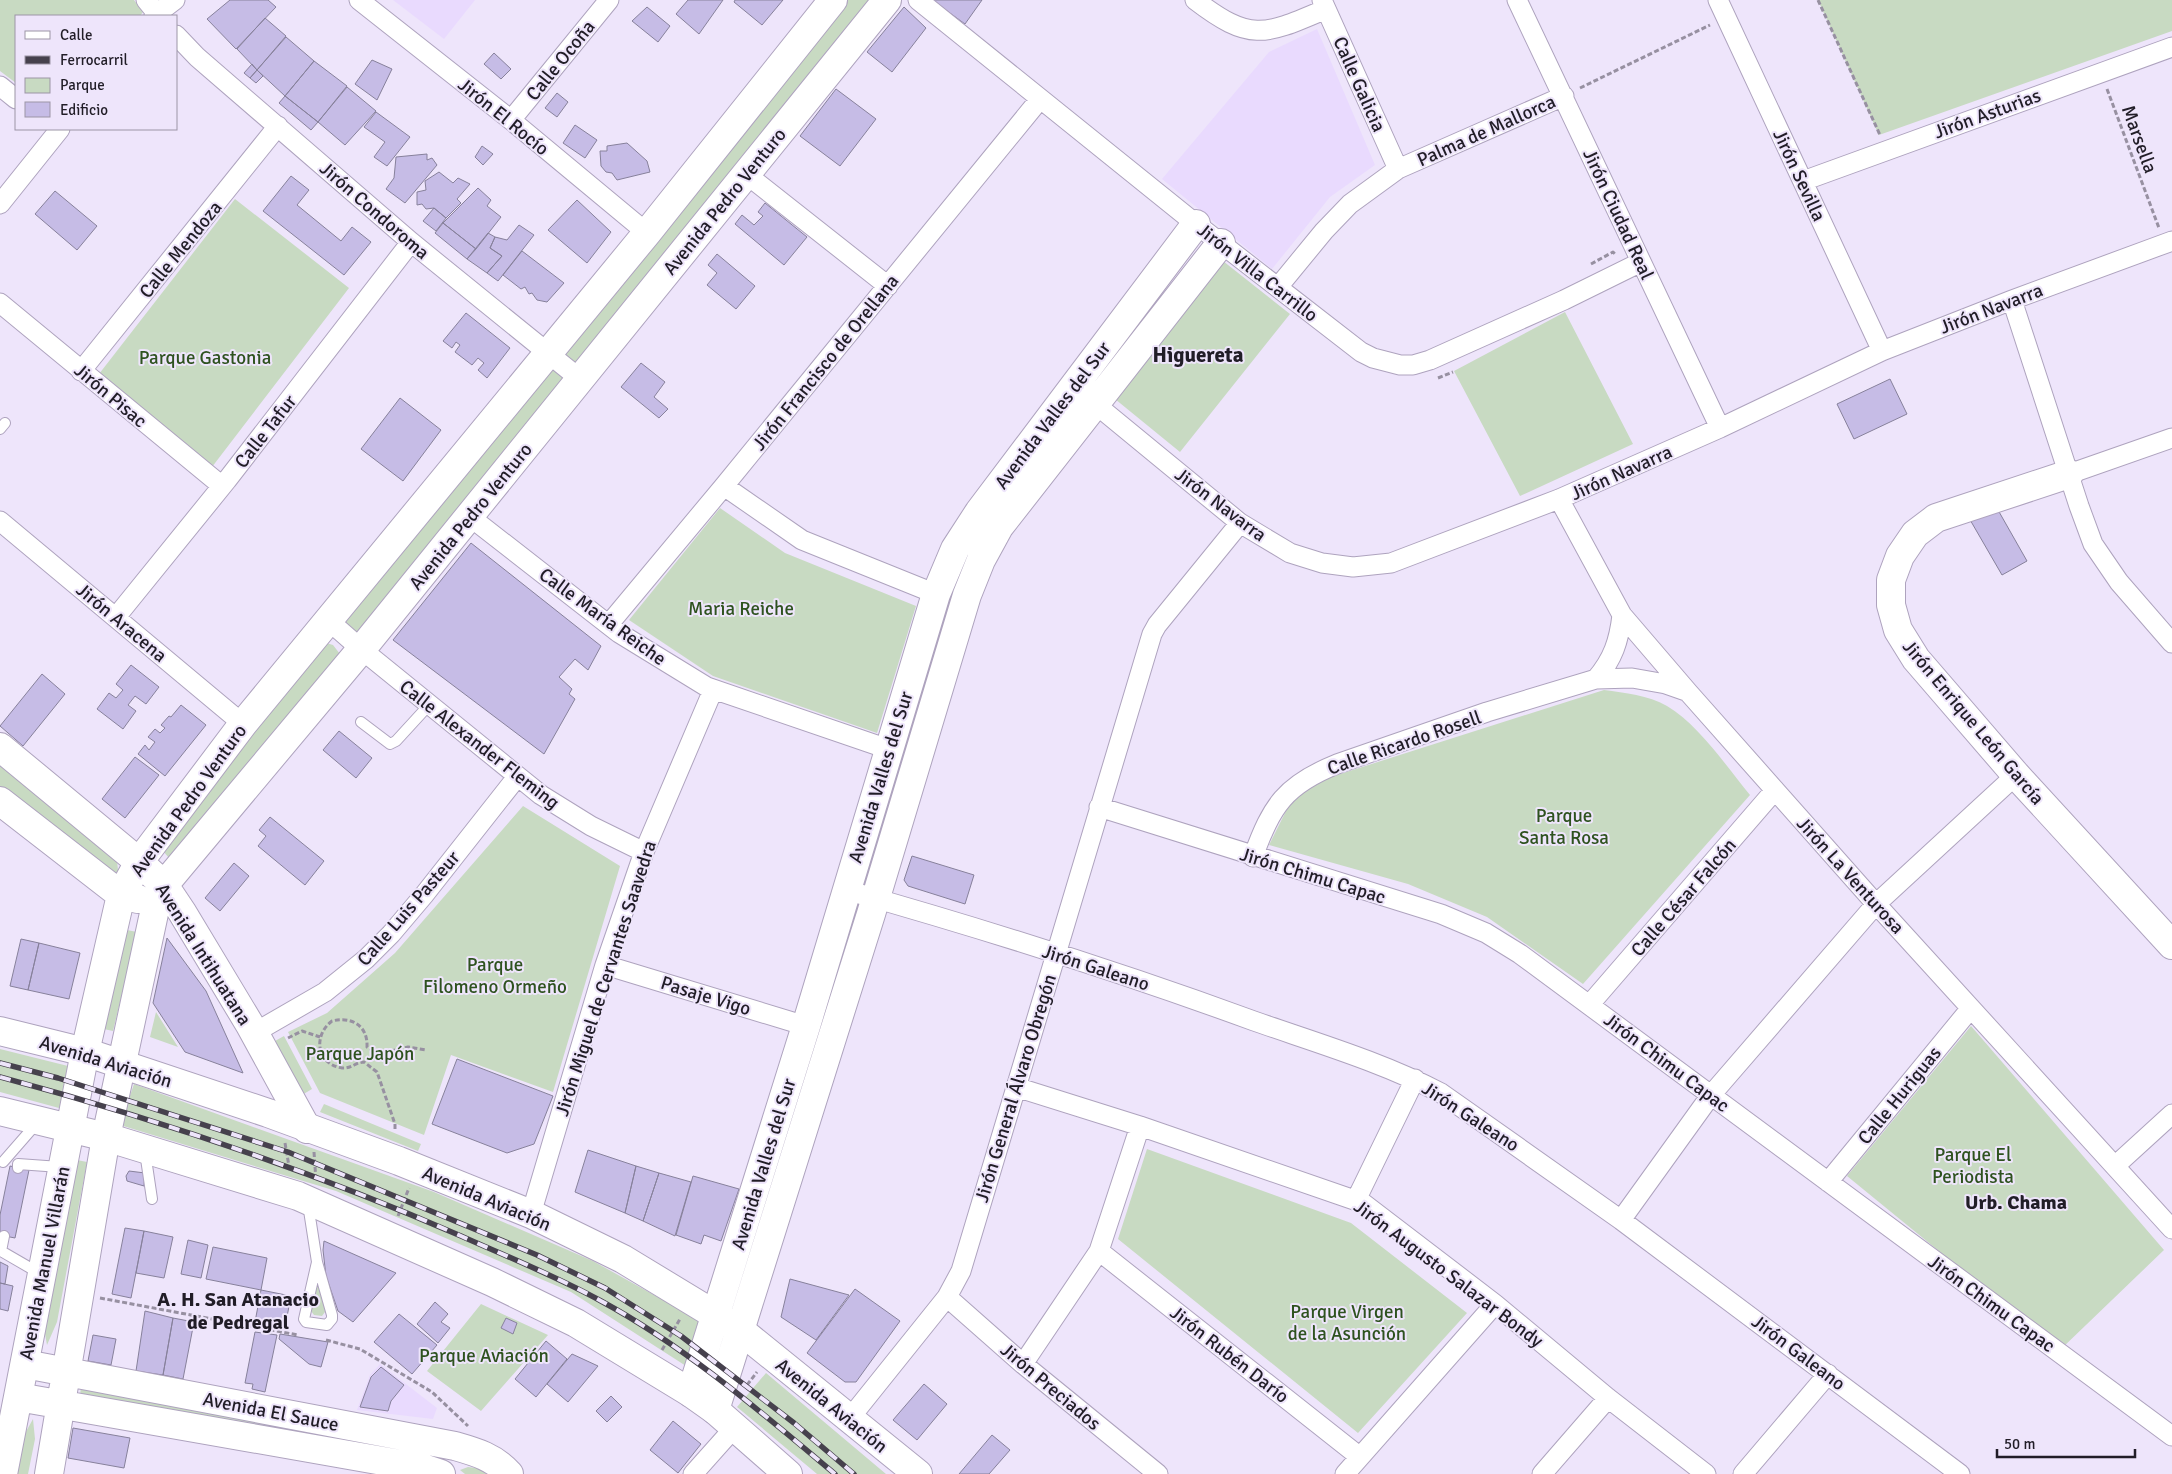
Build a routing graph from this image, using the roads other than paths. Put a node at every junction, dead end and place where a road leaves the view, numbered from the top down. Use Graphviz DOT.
graph roads {
  1 [pos="175,0"];
  2 [pos="360,0"];
  3 [pos="609,0"];
  4 [pos="833,0"];
  5 [pos="887,0"];
  6 [pos="918,0"];
  7 [pos="1195,0"];
  8 [pos="1518,0"];
  9 [pos="1718,0"];
  10 [pos="1324,4"];
  11 [pos="154,12"];
  12 [pos="178,37"];
  13 [pos="2172,47"];
  14 [pos="0,86"];
  15 [pos="1564,96"];
  16 [pos="15,98"];
  17 [pos="1040,99"];
  18 [pos="511,120"];
  19 [pos="278,126"];
  20 [pos="59,130"];
  21 [pos="1398,169"];
  22 [pos="746,174"];
  23 [pos="1803,181"];
  24 [pos="0,204"];
  25 [pos="1196,224"];
  26 [pos="647,233"];
  27 [pos="411,242"];
  28 [pos="1221,243"];
  29 [pos="2168,243"];
  30 [pos="1634,266"];
  31 [pos="888,286"];
  32 [pos="1278,287"];
  33 [pos="2012,300"];
  34 [pos="0,303"];
  35 [pos="1882,351"];
  36 [pos="547,354"];
  37 [pos="82,371"];
  38 [pos="580,379"];
  39 [pos="1094,403"];
  40 [pos="1720,428"];
  41 [pos="2172,438"];
  42 [pos="2069,474"];
  43 [pos="222,486"];
  44 [pos="724,486"];
  45 [pos="1559,499"];
  46 [pos="469,516"];
  47 [pos="0,521"];
  48 [pos="1240,524"];
  49 [pos="936,594"];
  50 [pos="1622,615"];
  51 [pos="116,617"];
  52 [pos="328,620"];
  53 [pos="609,624"];
  54 [pos="2172,643"];
  55 [pos="361,649"];
  56 [pos="1596,678"];
  57 [pos="713,690"];
  58 [pos="1688,692"];
  59 [pos="429,705"];
  60 [pos="361,722"];
  61 [pos="243,724"];
  62 [pos="0,747"];
  63 [pos="888,748"];
  64 [pos="2016,775"];
  65 [pos="517,777"];
  66 [pos="1775,790"];
  67 [pos="0,801"];
  68 [pos="1099,807"];
  69 [pos="644,852"];
  70 [pos="1253,857"];
  71 [pos="139,862"];
  72 [pos="846,890"];
  73 [pos="121,894"];
  74 [pos="160,895"];
  75 [pos="876,899"];
  76 [pos="1876,904"];
  77 [pos="2172,945"];
  78 [pos="1055,954"];
  79 [pos="605,965"];
  80 [pos="1590,1004"];
  81 [pos="1971,1008"];
  82 [pos="806,1026"];
  83 [pos="0,1031"];
  84 [pos="254,1033"];
  85 [pos="85,1052"];
  86 [pos="121,1063"];
  87 [pos="1415,1079"];
  88 [pos="1016,1087"];
  89 [pos="1711,1095"];
  90 [pos="0,1111"];
  91 [pos="2172,1114"];
  92 [pos="39,1120"];
  93 [pos="1140,1126"];
  94 [pos="70,1128"];
  95 [pos="307,1128"];
  96 [pos="106,1137"];
  97 [pos="145,1149"];
  98 [pos="2115,1166"];
  99 [pos="62,1167"];
  100 [pos="1828,1182"];
  101 [pos="301,1197"];
  102 [pos="152,1199"];
  103 [pos="1356,1200"];
  104 [pos="531,1214"];
  105 [pos="1621,1220"];
  106 [pos="2172,1229"];
  107 [pos="4,1236"];
  108 [pos="1,1250"];
  109 [pos="1099,1251"];
  110 [pos="317,1262"];
  111 [pos="41,1274"];
  112 [pos="947,1297"];
  113 [pos="1495,1304"];
  114 [pos="716,1314"];
  115 [pos="740,1330"];
  116 [pos="25,1364"];
  117 [pos="1023,1364"];
  118 [pos="68,1373"];
  119 [pos="1828,1374"];
  120 [pos="691,1393"];
  121 [pos="18,1397"];
  122 [pos="1608,1398"];
  123 [pos="62,1405"];
  124 [pos="850,1418"];
  125 [pos="725,1419"];
  126 [pos="2172,1436"];
  127 [pos="428,1441"];
  128 [pos="1360,1457"];
  129 [pos="428,1472"];
  130 [pos="3,1474"];
  131 [pos="50,1474"];
  132 [pos="510,1474"];
  133 [pos="694,1474"];
  134 [pos="788,1474"];
  135 [pos="918,1474"];
  136 [pos="1158,1474"];
  137 [pos="1345,1474"];
  138 [pos="1542,1474"];
  139 [pos="1706,1474"];
  140 [pos="1743,1474"];
  141 [pos="1960,1474"];
  1 -- 11 [label="street"];
  2 -- 18 [label="street, Jirón El Rocío"];
  3 -- 18 [label="street, Calle Ocoña"];
  4 -- 26 [label="main road, Avenida Pedro Venturo"];
  5 -- 22 [label="main road, Avenida Pedro Venturo"];
  6 -- 17 [label="street, Jirón Villa Carrillo"];
  7 -- 10 [label="street"];
  8 -- 15 [label="street, Jirón Ciudad Real"];
  9 -- 23 [label="street, Jirón Sevilla"];
  10 -- 21 [label="street, Calle Galicia"];
  12 -- 19 [label="street, Jirón Condoroma"];
  13 -- 23 [label="street, Jirón Asturias"];
  14 -- 16 [label="street"];
  15 -- 21 [label="street, Palma de Mallorca"];
  15 -- 30 [label="street, Jirón Ciudad Real"];
  17 -- 25 [label="street, Jirón Villa Carrillo"];
  17 -- 31 [label="street, Jirón Francisco de Orellana"];
  18 -- 26 [label="street, Jirón El Rocío"];
  19 -- 27 [label="street, Jirón Condoroma"];
  19 -- 37 [label="street, Calle Mendoza"];
  20 -- 24 [label="street"];
  21 -- 32 [label="street, Palma de Mallorca"];
  22 -- 31 [label="street"];
  22 -- 38 [label="main road, Avenida Pedro Venturo"];
  23 -- 35 [label="street, Jirón Sevilla"];
  25 -- 28 [label="street, Jirón Villa Carrillo"];
  25 -- 49 [label="main road, Avenida Valles del Sur"];
  26 -- 36 [label="main road, Avenida Pedro Venturo"];
  27 -- 36 [label="street, Jirón Condoroma"];
  27 -- 43 [label="street, Calle Tafur"];
  28 -- 32 [label="street, Jirón Villa Carrillo"];
  28 -- 39 [label="main road, Avenida Valles del Sur"];
  29 -- 33 [label="street, Jirón Navarra"];
  30 -- 32 [label="street, Jirón Villa Carrillo"];
  30 -- 40 [label="street, Jirón Ciudad Real"];
  31 -- 44 [label="street, Jirón Francisco de Orellana"];
  33 -- 35 [label="street, Jirón Navarra"];
  33 -- 42 [label="street"];
  34 -- 37 [label="street, Jirón Pisac"];
  35 -- 40 [label="street, Jirón Navarra"];
  36 -- 38 [label="street, Jirón Condoroma"];
  36 -- 52 [label="main road, Avenida Pedro Venturo"];
  37 -- 43 [label="street, Jirón Pisac"];
  38 -- 46 [label="main road, Avenida Pedro Venturo"];
  39 -- 48 [label="street, Jirón Navarra"];
  39 -- 75 [label="main road, Avenida Valles del Sur"];
  40 -- 45 [label="street, Jirón Navarra"];
  41 -- 42 [label="street"];
  42 -- 54 [label="street"];
  42 -- 64 [label="main road, Jirón Enrique León García"];
  43 -- 51 [label="street, Calle Tafur"];
  44 -- 49 [label="street"];
  44 -- 53 [label="street, Jirón Francisco de Orellana"];
  45 -- 48 [label="street, Jirón Navarra"];
  45 -- 50 [label="street, Jirón La Venturosa"];
  46 -- 53 [label="street, Calle María Reiche"];
  46 -- 55 [label="main road, Avenida Pedro Venturo"];
  47 -- 51 [label="street, Jirón Aracena"];
  48 -- 68 [label="street, Jirón General Álvaro Obregón"];
  49 -- 63 [label="main road, Avenida Valles del Sur"];
  50 -- 56 [label="street"];
  50 -- 58 [label="street, Jirón La Venturosa"];
  51 -- 61 [label="street, Jirón Aracena"];
  52 -- 55 [label="street, Calle Alexander Fleming"];
  52 -- 61 [label="main road, Avenida Pedro Venturo"];
  53 -- 57 [label="street, Calle María Reiche"];
  55 -- 59 [label="street, Calle Alexander Fleming"];
  55 -- 74 [label="main road, Avenida Pedro Venturo"];
  56 -- 58 [label="street, Calle Ricardo Rosell"];
  56 -- 70 [label="street, Calle Ricardo Rosell"];
  57 -- 63 [label="street, Calle María Reiche"];
  57 -- 69 [label="street, Jirón Miguel de Cervantes Saavedra"];
  58 -- 66 [label="street, Jirón La Venturosa"];
  59 -- 60 [label="lane"];
  59 -- 65 [label="street, Calle Alexander Fleming"];
  61 -- 71 [label="main road, Avenida Pedro Venturo"];
  62 -- 71 [label="main road, Avenida Intihuatana"];
  63 -- 72 [label="main road, Avenida Valles del Sur"];
  64 -- 76 [label="street"];
  64 -- 77 [label="main road, Jirón Enrique León García"];
  65 -- 69 [label="street, Calle Alexander Fleming"];
  65 -- 84 [label="street, Calle Luis Pasteur"];
  66 -- 76 [label="street, Jirón La Venturosa"];
  66 -- 80 [label="street, Calle César Falcón"];
  67 -- 73 [label="main road, Avenida Intihuatana"];
  68 -- 70 [label="street, Jirón Chimu Capac"];
  68 -- 78 [label="street, Jirón General Álvaro Obregón"];
  69 -- 79 [label="street, Jirón Miguel de Cervantes Saavedra"];
  70 -- 80 [label="street, Jirón Chimu Capac"];
  71 -- 73 [label="main road, Avenida Pedro Venturo"];
  71 -- 74 [label="main road, Avenida Intihuatana"];
  72 -- 75 [label="street, Jirón Galeano"];
  72 -- 82 [label="main road, Avenida Valles del Sur"];
  73 -- 74 [label="main road, Avenida Intihuatana"];
  73 -- 85 [label="main road, Avenida Pedro Venturo"];
  74 -- 84 [label="main road, Avenida Intihuatana"];
  74 -- 86 [label="main road, Avenida Pedro Venturo"];
  75 -- 78 [label="street, Jirón Galeano"];
  75 -- 115 [label="main road, Avenida Valles del Sur"];
  76 -- 81 [label="street, Jirón La Venturosa"];
  76 -- 89 [label="street"];
  78 -- 87 [label="street, Jirón Galeano"];
  78 -- 88 [label="street, Jirón General Álvaro Obregón"];
  79 -- 82 [label="street, Pasaje Vigo"];
  79 -- 104 [label="street, Jirón Miguel de Cervantes Saavedra"];
  80 -- 89 [label="street, Jirón Chimu Capac"];
  81 -- 98 [label="street, Jirón La Venturosa"];
  81 -- 100 [label="street, Calle Huriguas"];
  82 -- 114 [label="main road, Avenida Valles del Sur"];
  83 -- 85 [label="main road, Avenida Aviación"];
  84 -- 95 [label="main road, Avenida Intihuatana"];
  85 -- 86 [label="main road, Avenida Aviación"];
  85 -- 94 [label="main road, Avenida Manuel Villarán"];
  86 -- 95 [label="main road, Avenida Aviación"];
  86 -- 96 [label="main road, Avenida Manuel Villarán"];
  87 -- 103 [label="street"];
  87 -- 105 [label="street, Jirón Galeano"];
  88 -- 93 [label="street, Jirón Augusto Salazar Bondy"];
  88 -- 112 [label="street, Jirón General Álvaro Obregón"];
  89 -- 100 [label="street, Jirón Chimu Capac"];
  89 -- 105 [label="street"];
  90 -- 92 [label="main road"];
  91 -- 98 [label="street"];
  92 -- 94 [label="main road"];
  92 -- 99 [label="lane"];
  93 -- 103 [label="street, Jirón Augusto Salazar Bondy"];
  93 -- 109 [label="street"];
  94 -- 96 [label="main road"];
  94 -- 99 [label="main road, Avenida Manuel Villarán"];
  95 -- 104 [label="main road, Avenida Aviación"];
  96 -- 97 [label="main road"];
  96 -- 118 [label="main road, Avenida Manuel Villarán"];
  97 -- 101 [label="main road"];
  97 -- 102 [label="lane"];
  98 -- 106 [label="street, Jirón La Venturosa"];
  99 -- 111 [label="main road, Avenida Manuel Villarán"];
  100 -- 126 [label="street, Jirón Chimu Capac"];
  101 -- 110 [label="lane"];
  101 -- 120 [label="main road"];
  103 -- 113 [label="street, Jirón Augusto Salazar Bondy"];
  104 -- 114 [label="main road, Avenida Aviación"];
  105 -- 119 [label="street, Jirón Galeano"];
  107 -- 108 [label="lane"];
  108 -- 111 [label="lane"];
  109 -- 117 [label="street"];
  109 -- 128 [label="street, Jirón Rubén Darío"];
  110 -- 110 [label="lane"];
  111 -- 116 [label="main road, Avenida Manuel Villarán"];
  112 -- 117 [label="street, Jirón Preciados"];
  112 -- 124 [label="street, Jirón General Álvaro Obregón"];
  113 -- 122 [label="street, Jirón Augusto Salazar Bondy"];
  113 -- 128 [label="street"];
  114 -- 115 [label="main road, Avenida Aviación"];
  114 -- 120 [label="main road, Avenida Valles del Sur"];
  115 -- 124 [label="main road, Avenida Aviación"];
  115 -- 125 [label="main road, Avenida Valles del Sur"];
  116 -- 118 [label="main road, Avenida El Sauce"];
  116 -- 121 [label="main road, Avenida Manuel Villarán"];
  117 -- 136 [label="street, Jirón Preciados"];
  118 -- 123 [label="main road, Avenida Manuel Villarán"];
  118 -- 127 [label="main road, Avenida El Sauce"];
  119 -- 140 [label="street"];
  119 -- 141 [label="street, Jirón Galeano"];
  120 -- 125 [label="main road"];
  121 -- 123 [label="main road, Avenida El Sauce"];
  121 -- 130 [label="main road, Avenida Manuel Villarán"];
  122 -- 138 [label="street"];
  122 -- 139 [label="street, Jirón Augusto Salazar Bondy"];
  123 -- 129 [label="main road, Avenida El Sauce"];
  123 -- 131 [label="main road, Avenida Manuel Villarán"];
  124 -- 135 [label="main road, Avenida Aviación"];
  125 -- 133 [label="street"];
  125 -- 134 [label="main road"];
  127 -- 129 [label="street"];
  127 -- 132 [label="main road, Avenida El Sauce"];
  128 -- 137 [label="street"];
}
